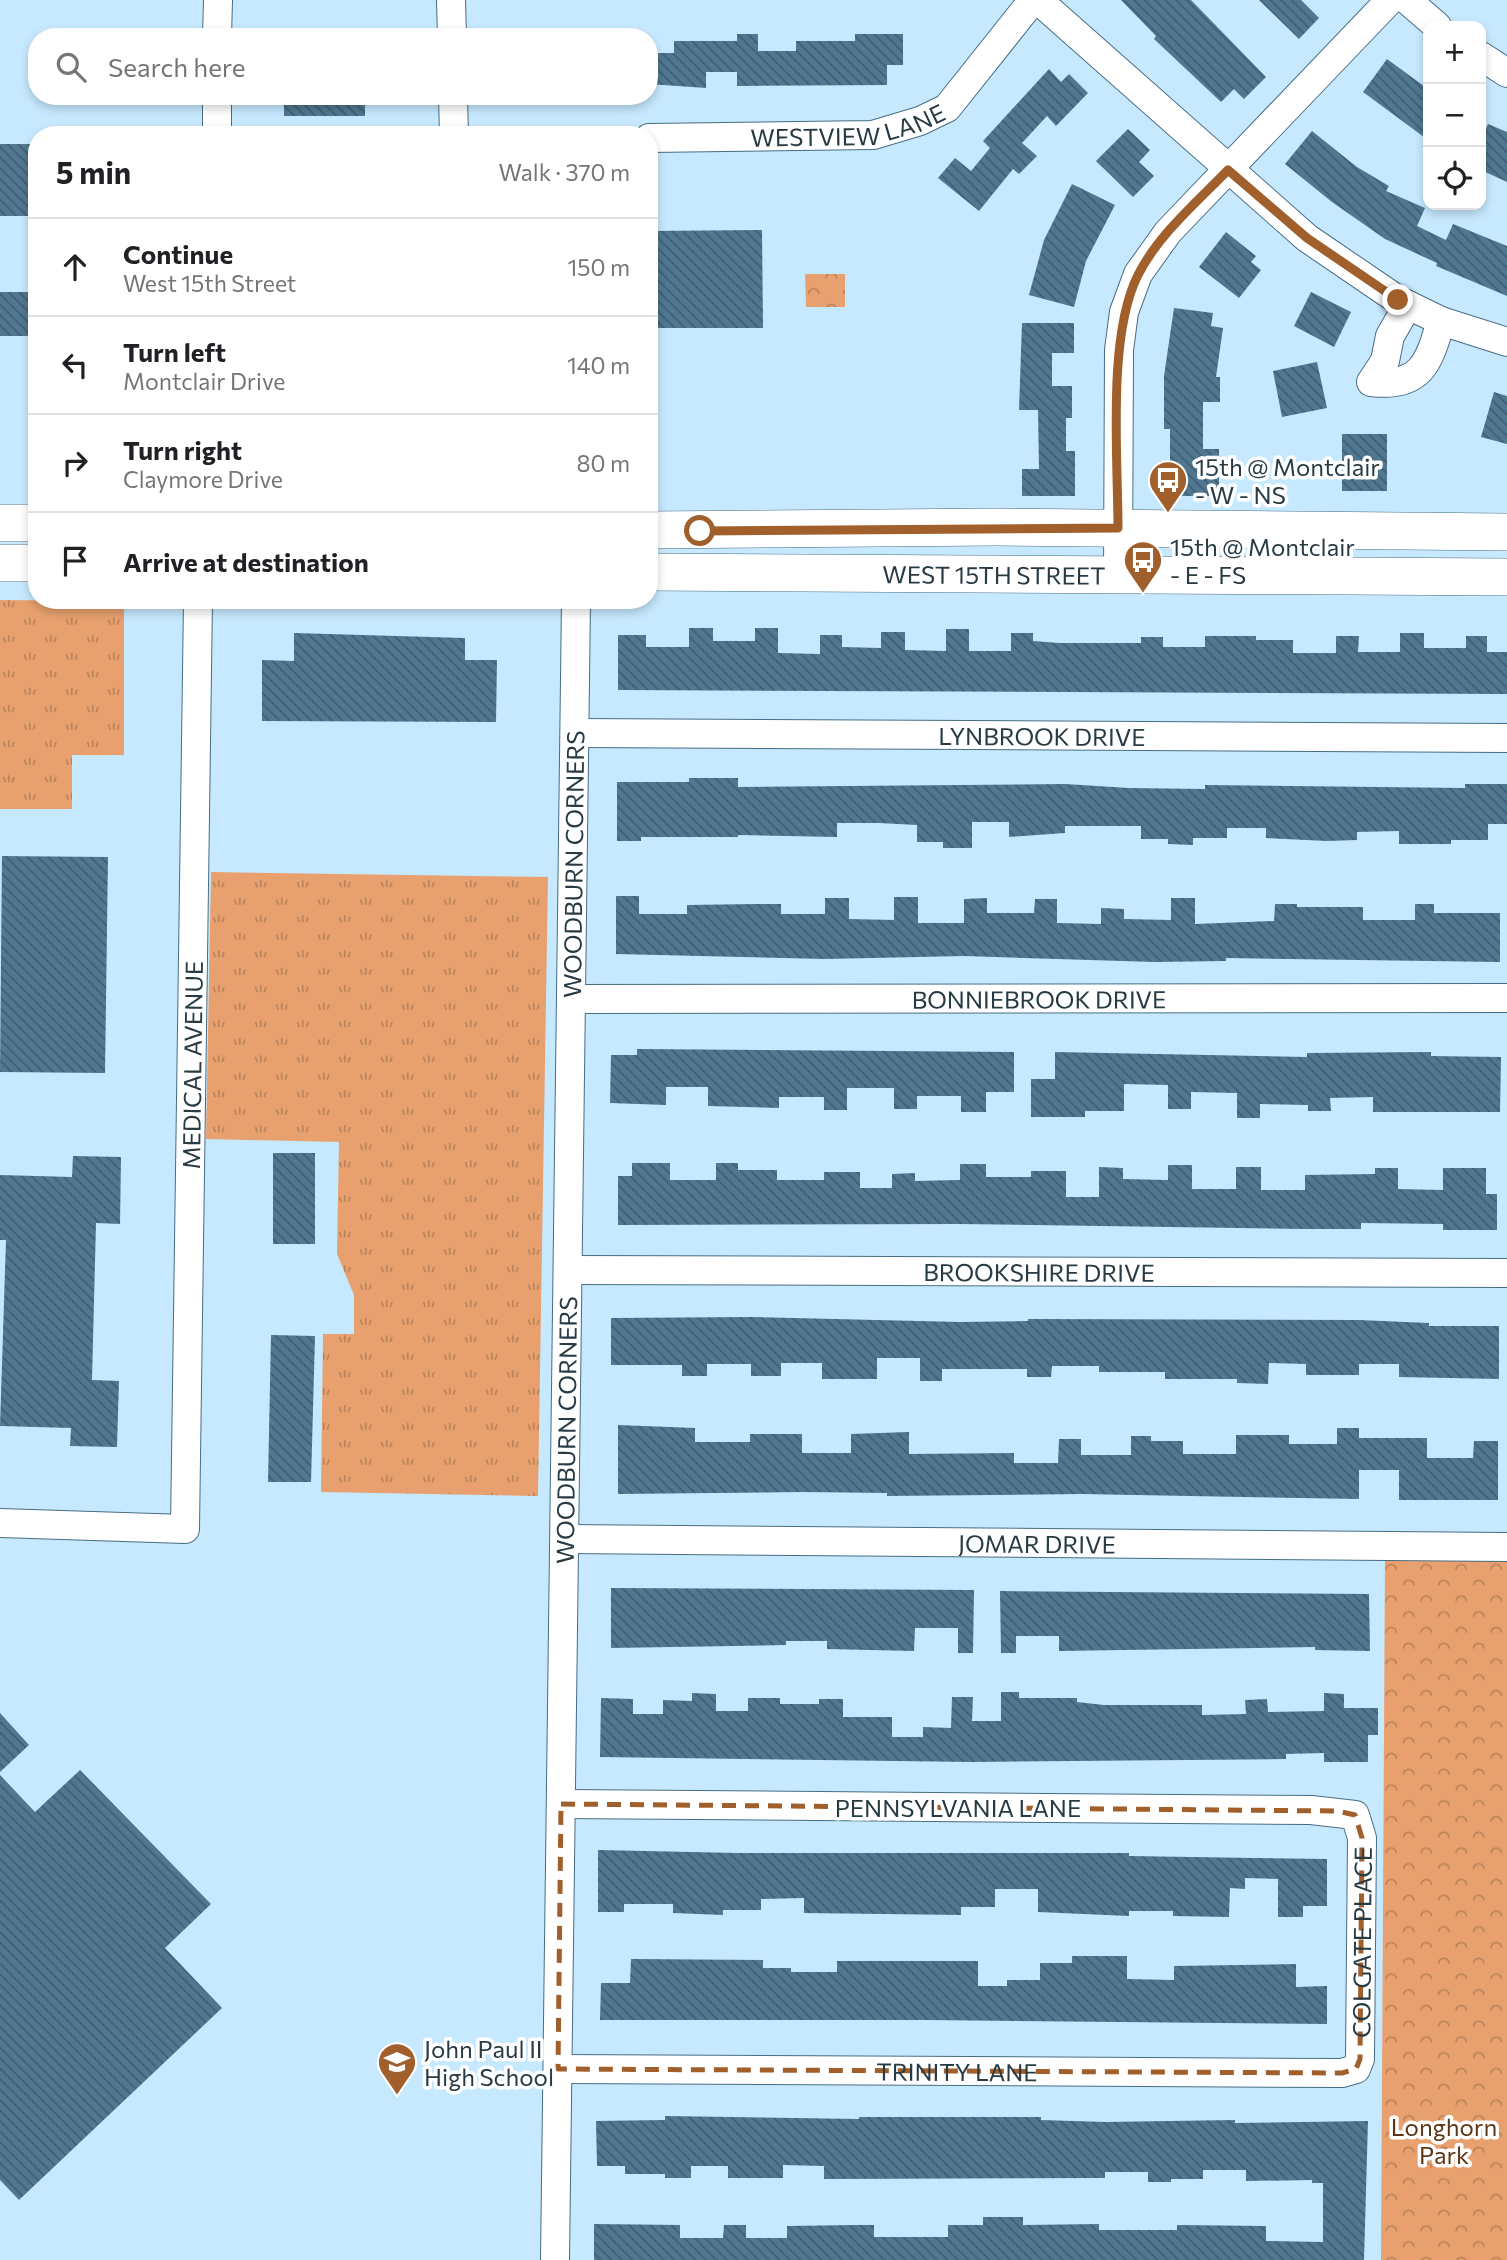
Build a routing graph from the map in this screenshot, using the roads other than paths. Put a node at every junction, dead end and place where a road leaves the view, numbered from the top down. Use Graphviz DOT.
graph roads {
  1 [pos="218,0"];
  2 [pos="451,0"];
  3 [pos="1035,0"];
  4 [pos="1390,0"];
  5 [pos="1407,0"];
  6 [pos="1431,21"];
  7 [pos="217,28"];
  8 [pos="452,28"];
  9 [pos="1486,59"];
  10 [pos="1507,73"];
  11 [pos="217,105"];
  12 [pos="453,105"];
  13 [pos="216,126"];
  14 [pos="454,126"];
  15 [pos="658,138"];
  16 [pos="1228,170"];
  17 [pos="1408,305"];
  18 [pos="1441,321"];
  19 [pos="1507,342"];
  20 [pos="0,523"];
  21 [pos="28,523"];
  22 [pos="1118,528"];
  23 [pos="658,530"];
  24 [pos="1507,532"];
  25 [pos="0,563"];
  26 [pos="28,563"];
  27 [pos="658,572"];
  28 [pos="1118,576"];
  29 [pos="1507,577"];
  30 [pos="198,609"];
  31 [pos="576,609"];
  32 [pos="576,733"];
  33 [pos="1507,738"];
  34 [pos="1507,998"];
  35 [pos="572,999"];
  36 [pos="570,1270"];
  37 [pos="1507,1273"];
  38 [pos="0,1523"];
  39 [pos="566,1539"];
  40 [pos="1507,1547"];
  41 [pos="561,1804"];
  42 [pos="1355,1815"];
  43 [pos="558,2069"];
  44 [pos="1356,2069"];
  45 [pos="555,2260"];
  1 -- 7 [label="street"];
  2 -- 8 [label="street"];
  3 -- 15 [label="street, WESTVIEW LANE"];
  3 -- 16 [label="street"];
  4 -- 16 [label="street"];
  5 -- 6 [label="street"];
  9 -- 10 [label="street"];
  11 -- 13 [label="street"];
  12 -- 14 [label="street"];
  16 -- 17 [label="street"];
  16 -- 22 [label="street"];
  17 -- 18 [label="street"];
  17 -- 18 [label="street"];
  18 -- 19 [label="street"];
  20 -- 21 [label="main road"];
  22 -- 23 [label="main road, WEST 15TH STREET"];
  22 -- 24 [label="main road, WEST 15TH STREET"];
  22 -- 28 [label="street"];
  25 -- 26 [label="main road"];
  27 -- 28 [label="main road, WEST 15TH STREET"];
  28 -- 29 [label="main road, WEST 15TH STREET"];
  30 -- 38 [label="street, MEDICAL AVENUE"];
  31 -- 32 [label="street, WOODBURN CORNERS"];
  32 -- 33 [label="street, LYNBROOK DRIVE"];
  32 -- 35 [label="street, WOODBURN CORNERS"];
  34 -- 35 [label="street, BONNIEBROOK DRIVE"];
  35 -- 36 [label="street, WOODBURN CORNERS"];
  36 -- 37 [label="street, BROOKSHIRE DRIVE"];
  36 -- 39 [label="street, WOODBURN CORNERS"];
  39 -- 40 [label="street, JOMAR DRIVE"];
  39 -- 41 [label="street, WOODBURN CORNERS"];
  41 -- 42 [label="street, PENNSYLVANIA LANE"];
  41 -- 43 [label="street, WOODBURN CORNERS"];
  42 -- 44 [label="street, COLGATE PLACE"];
  43 -- 44 [label="street, TRINITY LANE"];
  43 -- 45 [label="street, WOODBURN CORNERS"];
}
